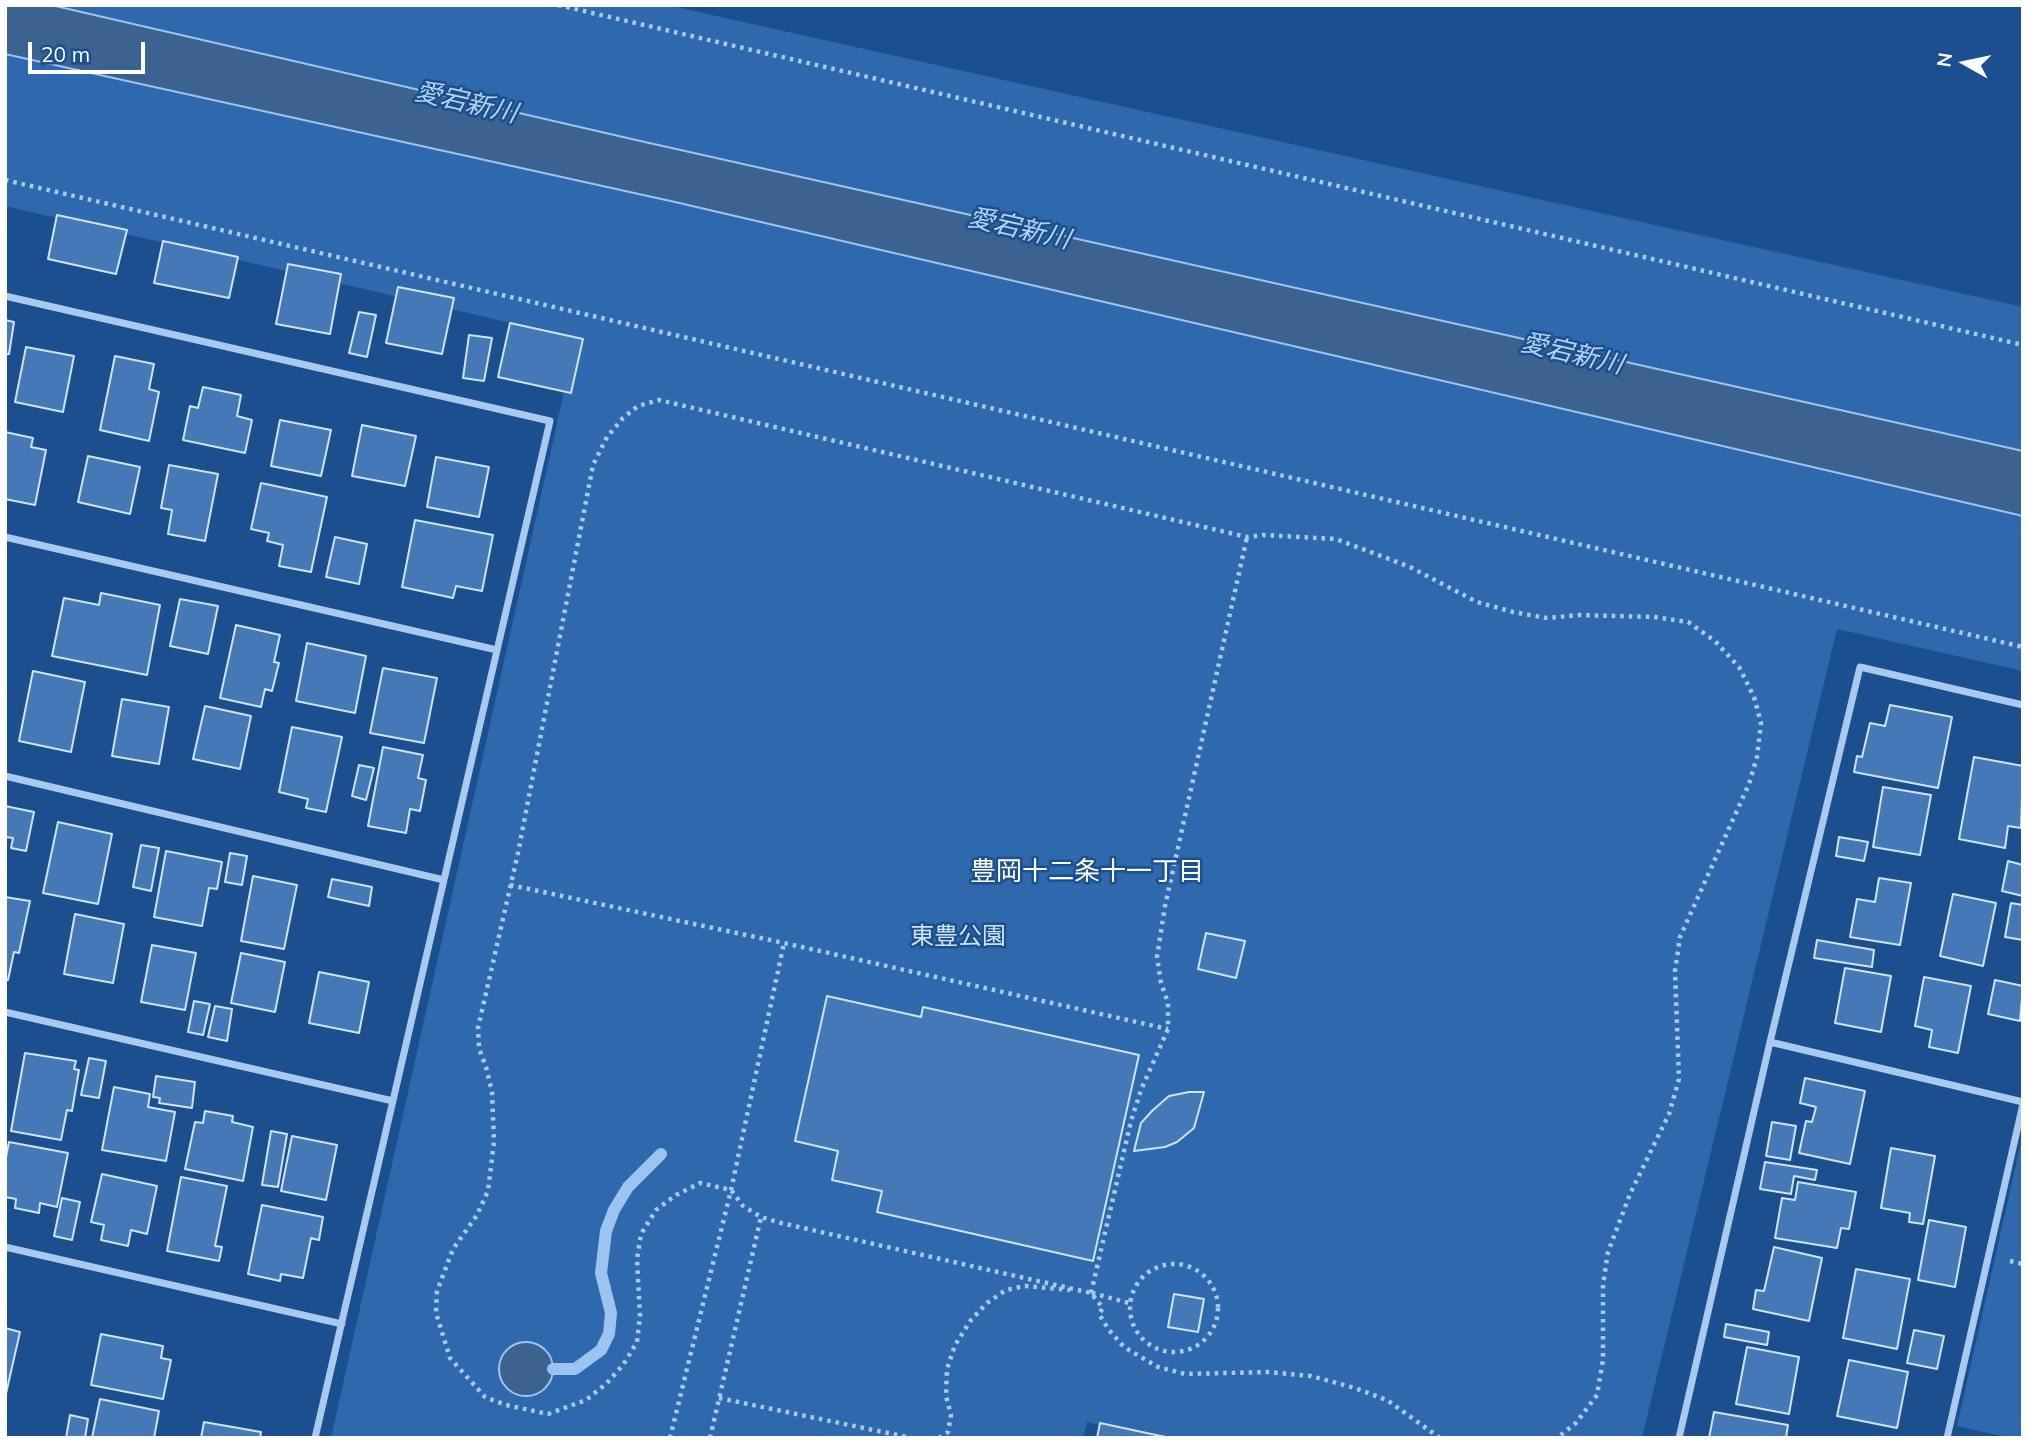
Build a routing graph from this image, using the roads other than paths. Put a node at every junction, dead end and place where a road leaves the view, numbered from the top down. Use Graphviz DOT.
graph roads {
  1 [pos="5,296"];
  2 [pos="5,537"];
  3 [pos="498,650"];
  4 [pos="2023,705"];
  5 [pos="5,776"];
  6 [pos="444,880"];
  7 [pos="5,1012"];
  8 [pos="1770,1042"];
  9 [pos="393,1101"];
  10 [pos="2023,1103"];
  11 [pos="5,1247"];
  12 [pos="342,1324"];
  13 [pos="315,1438"];
  14 [pos="1679,1438"];
  15 [pos="1947,1438"];
  1 -- 3 [label="street"];
  2 -- 3 [label="street"];
  3 -- 6 [label="street"];
  4 -- 8 [label="street"];
  5 -- 6 [label="street"];
  6 -- 9 [label="street"];
  7 -- 9 [label="street"];
  8 -- 10 [label="street"];
  8 -- 14 [label="street"];
  9 -- 12 [label="street"];
  10 -- 15 [label="street"];
  11 -- 12 [label="street"];
  12 -- 13 [label="street"];
}
